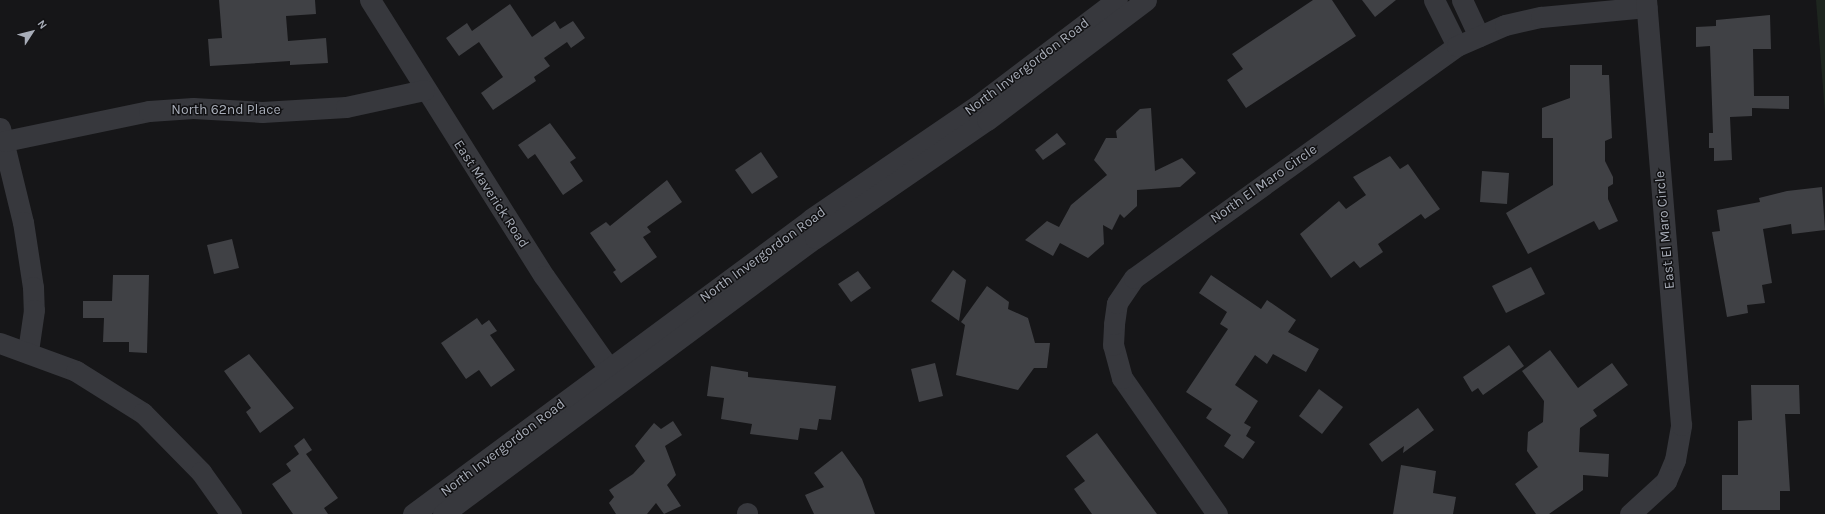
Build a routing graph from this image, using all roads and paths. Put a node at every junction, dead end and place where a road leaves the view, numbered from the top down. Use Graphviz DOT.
graph roads {
  1 [pos="370,0"];
  2 [pos="1116,0"];
  3 [pos="1146,0"];
  4 [pos="1434,0"];
  5 [pos="1462,0"];
  6 [pos="1647,3"];
  7 [pos="1479,36"];
  8 [pos="1457,46"];
  9 [pos="424,90"];
  10 [pos="2,134"];
  11 [pos="0,343"];
  12 [pos="28,351"];
  13 [pos="614,376"];
  14 [pos="231,514"];
  15 [pos="413,514"];
  16 [pos="443,514"];
  17 [pos="1217,514"];
  18 [pos="1630,514"];
  1 -- 9 [label="street, East Maverick Road"];
  2 -- 13 [label="street, North Invergordon Road"];
  3 -- 13 [label="street, North Invergordon Road"];
  4 -- 8 [label="street"];
  5 -- 7 [label="street"];
  6 -- 7 [label="street, North El Maro Circle"];
  6 -- 18 [label="street, East El Maro Circle"];
  7 -- 8 [label="street, North El Maro Circle"];
  8 -- 17 [label="street, North El Maro Circle"];
  9 -- 10 [label="street, North 62nd Place"];
  9 -- 13 [label="street, East Maverick Road"];
  10 -- 12 [label="street"];
  11 -- 12 [label="street"];
  12 -- 14 [label="street"];
  13 -- 15 [label="street, North Invergordon Road"];
  13 -- 16 [label="street, North Invergordon Road"];
}
